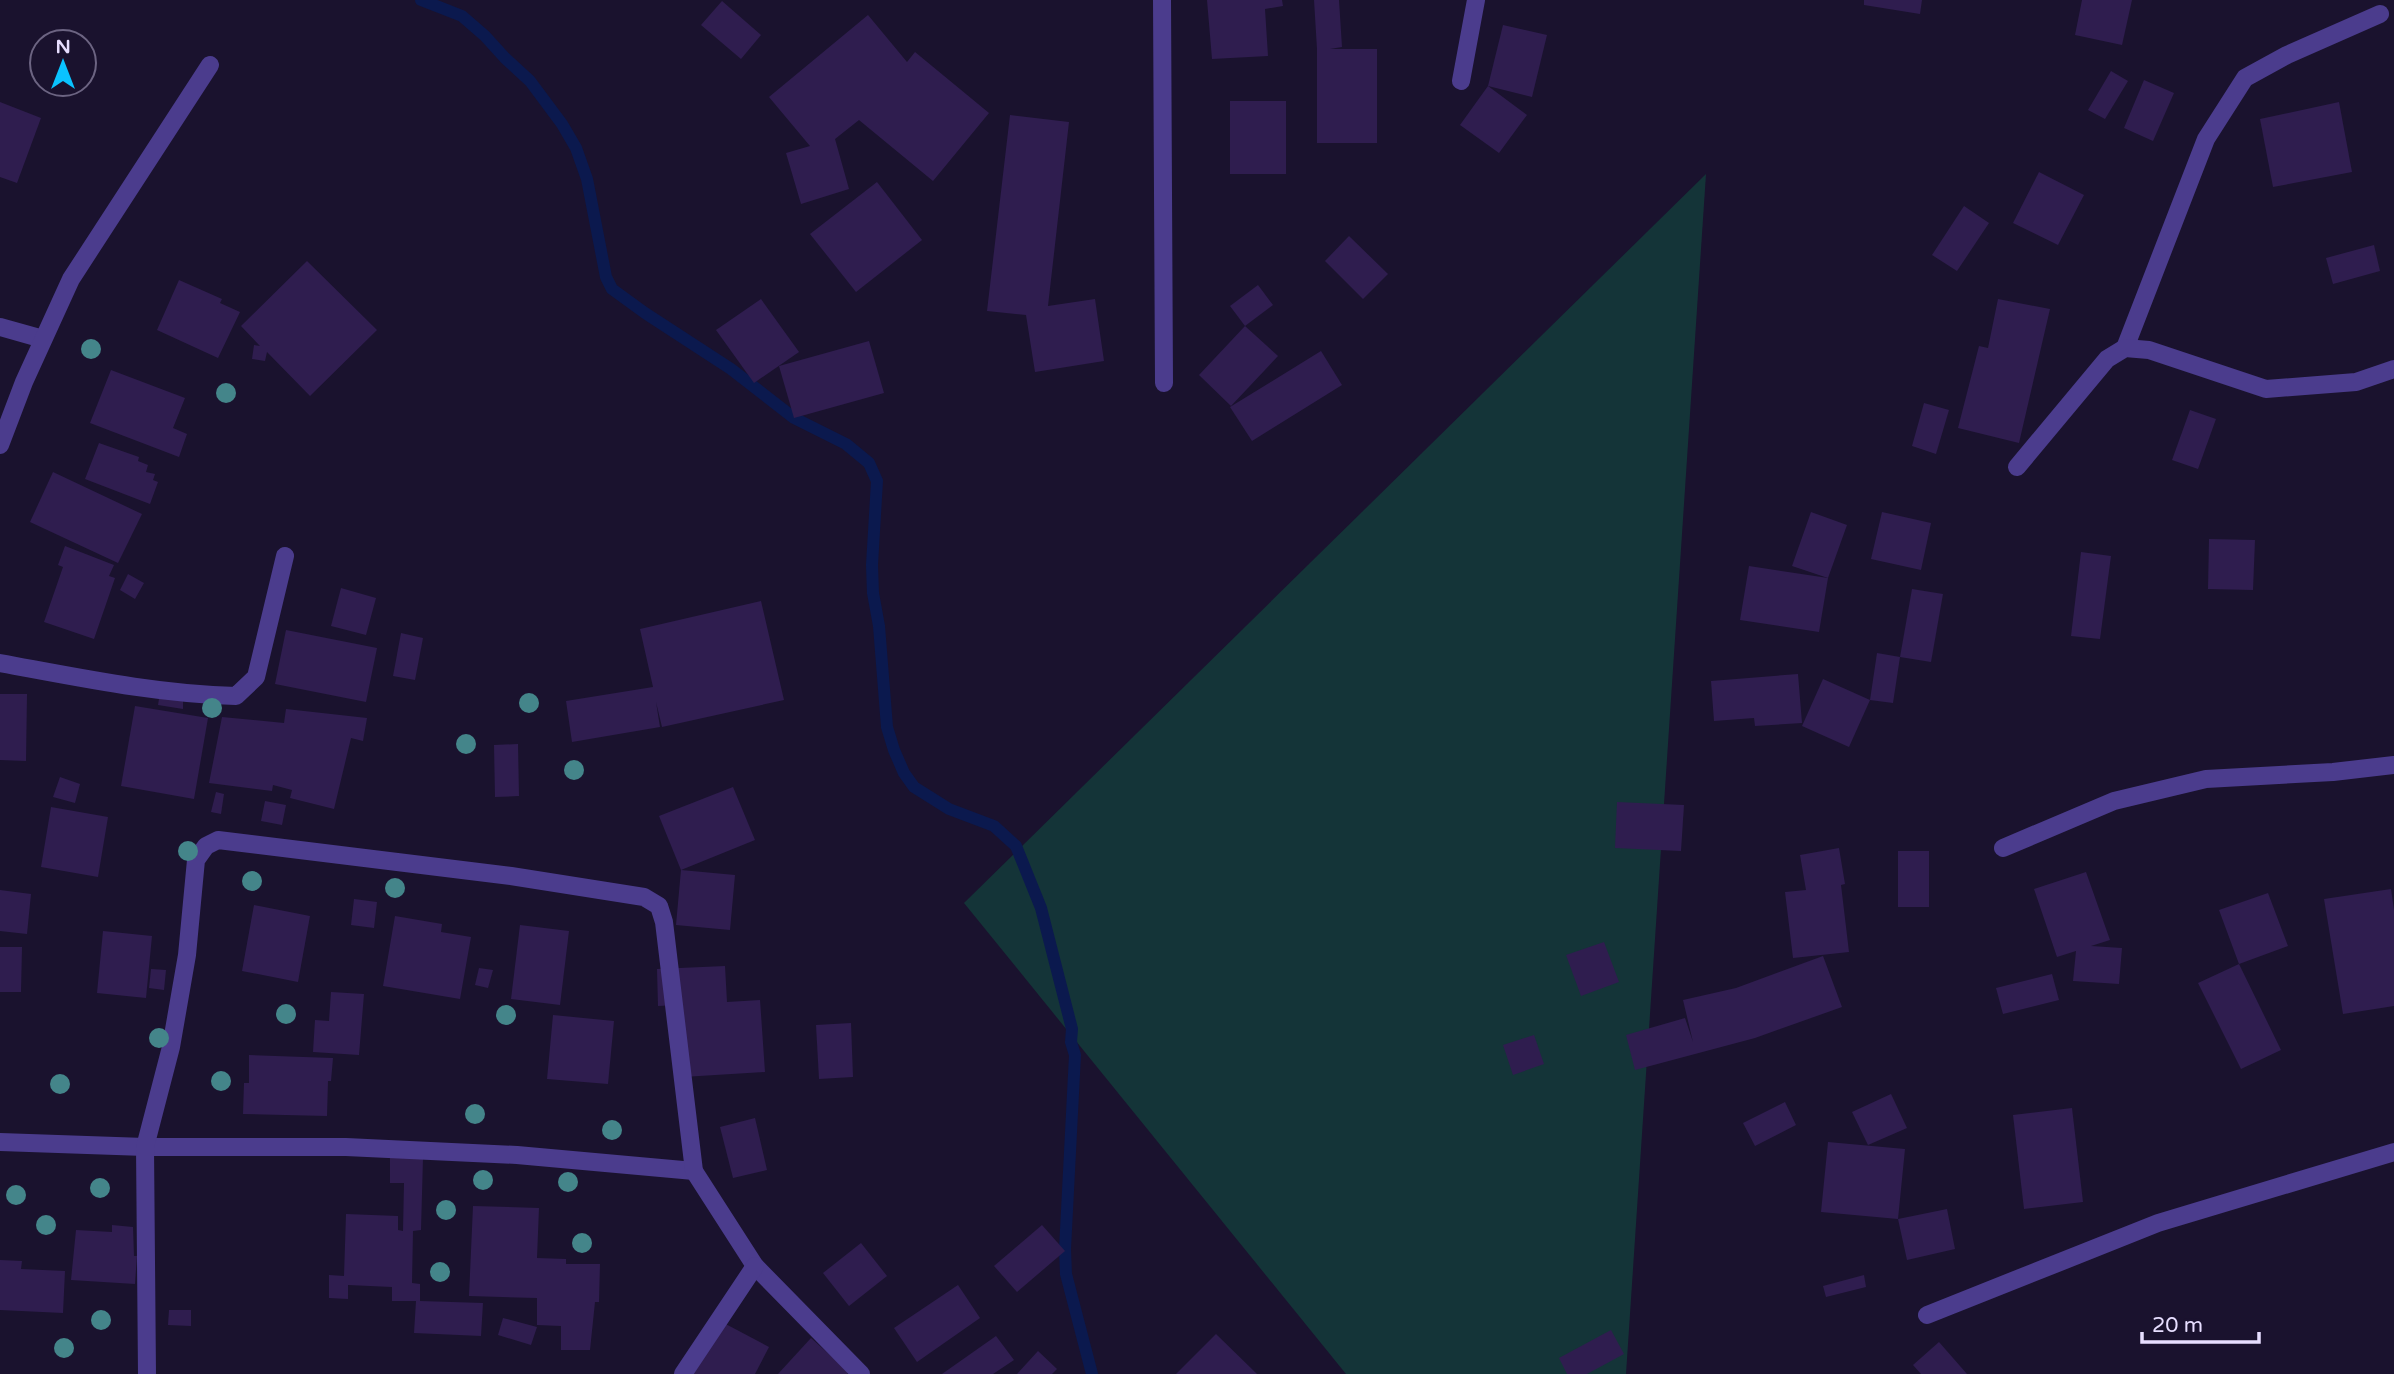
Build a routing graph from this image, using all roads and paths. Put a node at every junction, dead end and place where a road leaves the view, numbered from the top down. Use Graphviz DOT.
graph roads {
  1 [pos="1162,0"];
  2 [pos="1476,0"];
  3 [pos="2380,13"];
  4 [pos="210,65"];
  5 [pos="1461,81"];
  6 [pos="0,327"];
  7 [pos="43,339"];
  8 [pos="2126,348"];
  9 [pos="2394,369"];
  10 [pos="1164,383"];
  11 [pos="0,446"];
  12 [pos="2017,467"];
  13 [pos="285,556"];
  14 [pos="0,663"];
  15 [pos="2394,765"];
  16 [pos="2003,848"];
  17 [pos="0,1142"];
  18 [pos="145,1147"];
  19 [pos="2394,1152"];
  20 [pos="694,1171"];
  21 [pos="755,1266"];
  22 [pos="1927,1315"];
  23 [pos="147,1374"];
  24 [pos="683,1374"];
  25 [pos="861,1374"];
  1 -- 10 [label="street"];
  2 -- 5 [label="street"];
  3 -- 8 [label="street"];
  4 -- 7 [label="street"];
  6 -- 7 [label="street"];
  7 -- 11 [label="street"];
  8 -- 9 [label="street"];
  8 -- 12 [label="street"];
  13 -- 14 [label="street"];
  15 -- 16 [label="street"];
  17 -- 18 [label="street"];
  18 -- 20 [label="street"];
  18 -- 20 [label="street"];
  18 -- 23 [label="street"];
  19 -- 22 [label="street"];
  20 -- 21 [label="street"];
  21 -- 24 [label="street"];
  21 -- 25 [label="street"];
}
